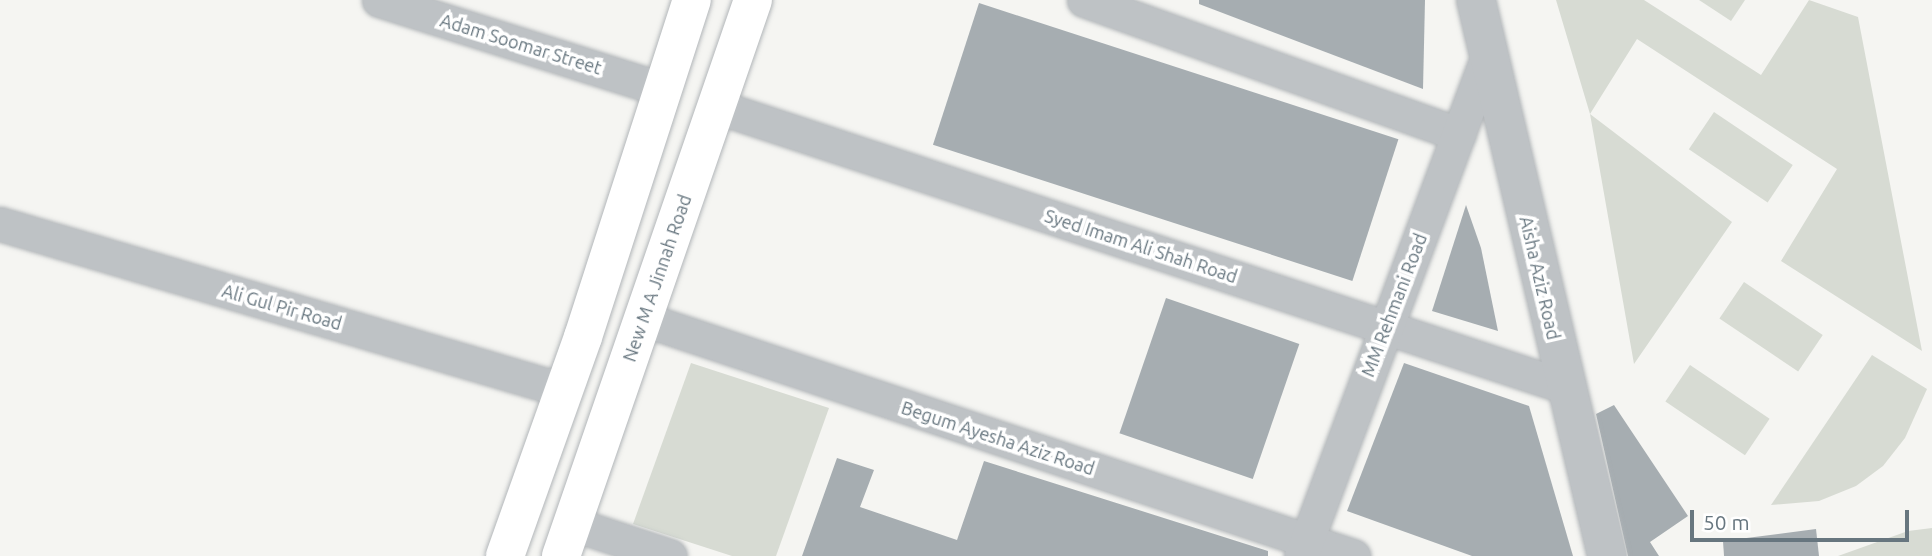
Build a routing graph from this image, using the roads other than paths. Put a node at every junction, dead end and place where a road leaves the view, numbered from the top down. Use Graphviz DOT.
graph roads {
  1 [pos="379,0"];
  2 [pos="692,0"];
  3 [pos="753,0"];
  4 [pos="1084,0"];
  5 [pos="1476,0"];
  6 [pos="1488,55"];
  7 [pos="662,89"];
  8 [pos="715,106"];
  9 [pos="1459,134"];
  10 [pos="0,224"];
  11 [pos="643,319"];
  12 [pos="1386,326"];
  13 [pos="1566,387"];
  14 [pos="563,390"];
  15 [pos="567,540"];
  16 [pos="1304,548"];
  17 [pos="505,556"];
  18 [pos="670,556"];
  19 [pos="1353,556"];
  20 [pos="1607,556"];
  1 -- 7 [label="street, Adam Soomar Street"];
  2 -- 7 [label="main road"];
  3 -- 8 [label="main road, New M A Jinnah Road"];
  4 -- 9 [label="street"];
  5 -- 6 [label="street, Aisha Aziz Road"];
  6 -- 9 [label="street, MM Rehmani Road"];
  6 -- 13 [label="street, Aisha Aziz Road"];
  7 -- 14 [label="main road"];
  8 -- 11 [label="main road, New M A Jinnah Road"];
  8 -- 12 [label="street, Syed Imam Ali Shah Road"];
  9 -- 12 [label="street, MM Rehmani Road"];
  10 -- 14 [label="street, Ali Gul Pir Road"];
  11 -- 15 [label="main road, New M A Jinnah Road"];
  11 -- 16 [label="street, Begum Ayesha Aziz Road"];
  12 -- 13 [label="street, Syed Imam Ali Shah Road"];
  12 -- 16 [label="street, MM Rehmani Road"];
  13 -- 20 [label="street, Aisha Aziz Road"];
  14 -- 17 [label="main road"];
  15 -- 18 [label="street"];
  16 -- 19 [label="street, Begum Ayesha Aziz Road"];
}
